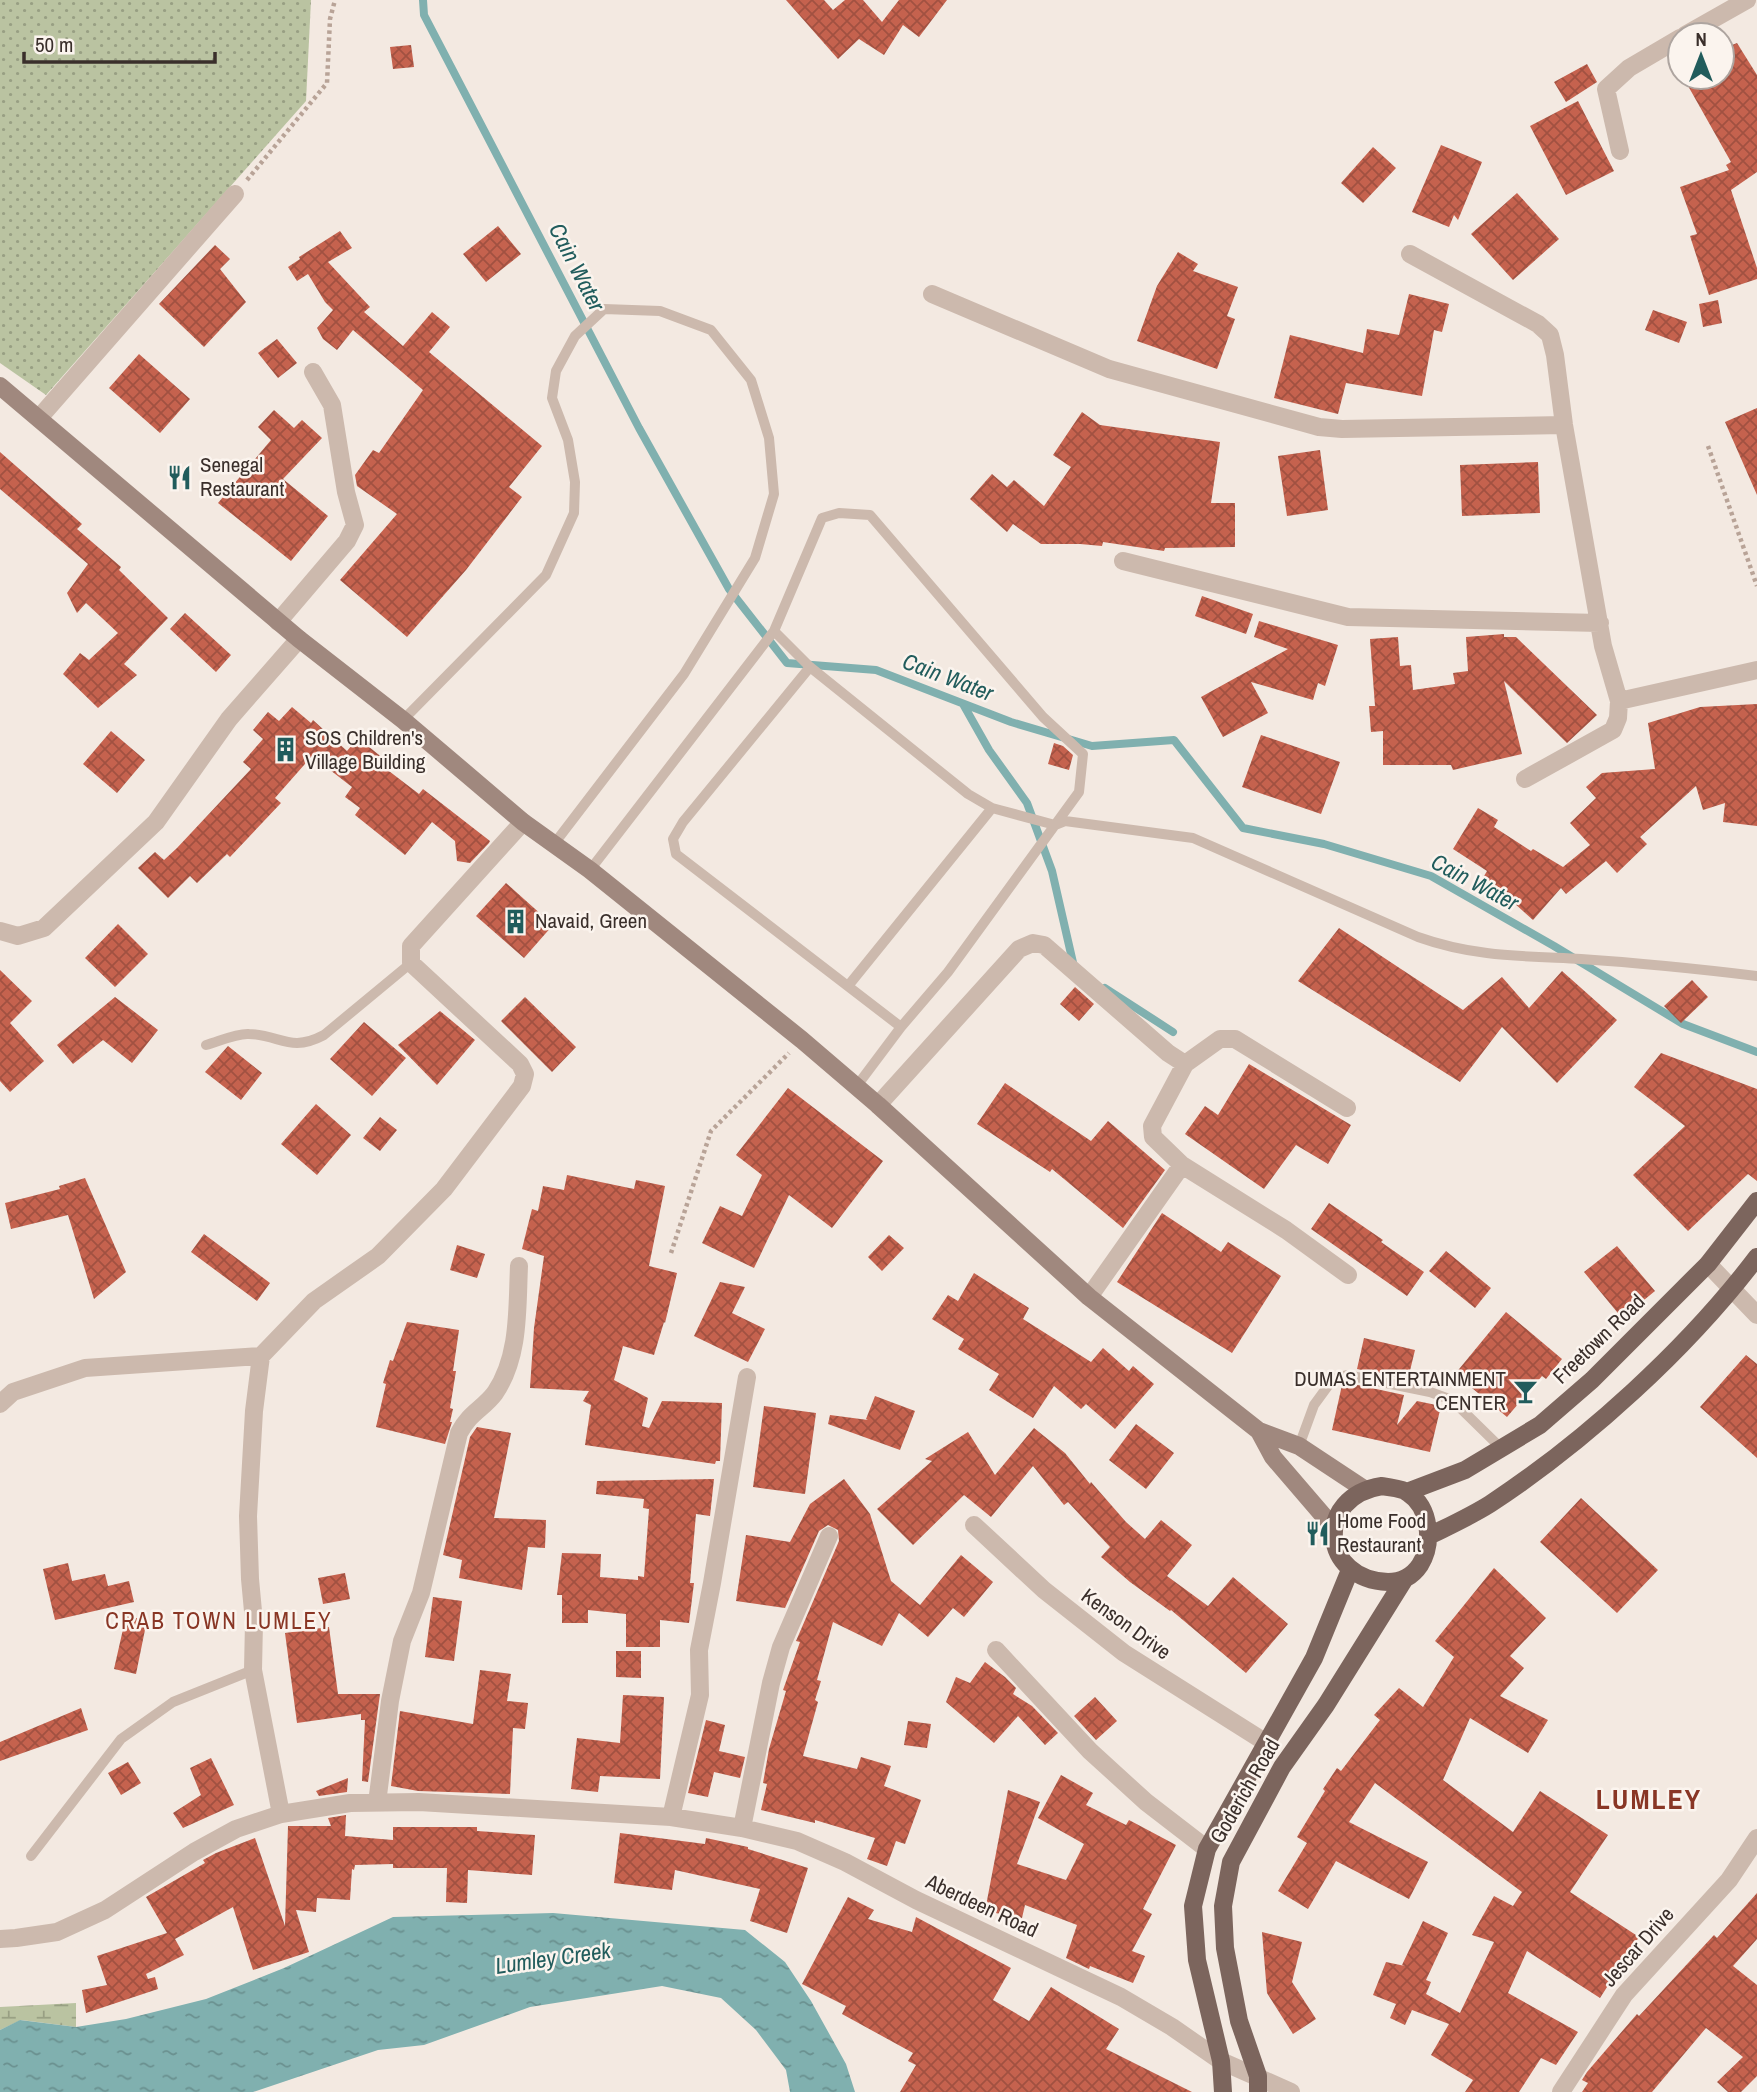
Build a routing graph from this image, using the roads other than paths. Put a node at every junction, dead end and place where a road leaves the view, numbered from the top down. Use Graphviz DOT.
graph roads {
  1 [pos="1747,0"];
  2 [pos="1710,21"];
  3 [pos="1666,46"];
  4 [pos="1620,152"];
  5 [pos="235,194"];
  6 [pos="1410,254"];
  7 [pos="932,294"];
  8 [pos="313,372"];
  9 [pos="0,386"];
  10 [pos="38,418"];
  11 [pos="1564,425"];
  12 [pos="1123,561"];
  13 [pos="278,622"];
  14 [pos="1600,623"];
  15 [pos="774,631"];
  16 [pos="299,639"];
  17 [pos="810,667"];
  18 [pos="1757,670"];
  19 [pos="1619,701"];
  20 [pos="404,720"];
  21 [pos="1525,779"];
  22 [pos="992,808"];
  23 [pos="523,822"];
  24 [pos="1055,825"];
  25 [pos="554,844"];
  26 [pos="590,870"];
  27 [pos="0,931"];
  28 [pos="411,963"];
  29 [pos="1757,976"];
  30 [pos="848,986"];
  31 [pos="901,1027"];
  32 [pos="206,1045"];
  33 [pos="1185,1063"];
  34 [pos="856,1087"];
  35 [pos="878,1105"];
  36 [pos="1347,1108"];
  37 [pos="1182,1165"];
  38 [pos="1757,1201"];
  39 [pos="1757,1257"];
  40 [pos="1708,1264"];
  41 [pos="519,1266"];
  42 [pos="1348,1275"];
  43 [pos="1733,1288"];
  44 [pos="1089,1297"];
  45 [pos="1757,1315"];
  46 [pos="261,1356"];
  47 [pos="747,1377"];
  48 [pos="0,1404"];
  49 [pos="1259,1431"];
  50 [pos="1299,1446"];
  51 [pos="1502,1450"];
  52 [pos="1364,1489"];
  53 [pos="1407,1492"];
  54 [pos="974,1525"];
  55 [pos="1334,1528"];
  56 [pos="829,1536"];
  57 [pos="1429,1536"];
  58 [pos="1350,1570"];
  59 [pos="1404,1580"];
  60 [pos="996,1650"];
  61 [pos="253,1670"];
  62 [pos="1265,1742"];
  63 [pos="377,1803"];
  64 [pos="281,1814"];
  65 [pos="671,1817"];
  66 [pos="742,1828"];
  67 [pos="1757,1838"];
  68 [pos="1207,1849"];
  69 [pos="32,1856"];
  70 [pos="0,1939"];
  71 [pos="1221,2061"];
  72 [pos="1258,2084"];
  73 [pos="1223,2092"];
  74 [pos="1291,2092"];
  75 [pos="1561,2092"];
  1 -- 2 [label="street"];
  3 -- 4 [label="street"];
  5 -- 10 [label="street"];
  6 -- 11 [label="street"];
  7 -- 11 [label="street"];
  8 -- 13 [label="street"];
  9 -- 10 [label="main road"];
  10 -- 13 [label="main road"];
  11 -- 14 [label="street"];
  12 -- 14 [label="street"];
  13 -- 16 [label="main road"];
  14 -- 19 [label="street"];
  15 -- 17 [label="lane"];
  15 -- 24 [label="lane"];
  15 -- 26 [label="lane"];
  16 -- 20 [label="main road"];
  16 -- 27 [label="street"];
  17 -- 22 [label="lane"];
  17 -- 30 [label="lane"];
  18 -- 19 [label="street"];
  19 -- 21 [label="street"];
  20 -- 23 [label="main road"];
  20 -- 25 [label="lane"];
  22 -- 24 [label="lane"];
  22 -- 30 [label="lane"];
  23 -- 25 [label="main road"];
  23 -- 28 [label="street"];
  24 -- 29 [label="lane"];
  24 -- 31 [label="lane"];
  25 -- 26 [label="main road"];
  26 -- 34 [label="main road"];
  28 -- 32 [label="lane"];
  28 -- 46 [label="street"];
  30 -- 31 [label="lane"];
  31 -- 34 [label="lane"];
  33 -- 35 [label="street"];
  33 -- 36 [label="street"];
  33 -- 37 [label="street"];
  34 -- 35 [label="main road"];
  35 -- 44 [label="main road"];
  37 -- 42 [label="street"];
  37 -- 44 [label="street"];
  38 -- 40 [label="main road, Freetown Road"];
  39 -- 43 [label="main road"];
  40 -- 43 [label="street"];
  40 -- 51 [label="main road, Freetown Road"];
  41 -- 63 [label="street"];
  43 -- 45 [label="street"];
  43 -- 57 [label="main road"];
  44 -- 49 [label="main road"];
  46 -- 48 [label="street"];
  46 -- 61 [label="street"];
  47 -- 65 [label="street"];
  49 -- 50 [label="main road"];
  49 -- 55 [label="main road"];
  50 -- 51 [label="lane"];
  50 -- 52 [label="main road"];
  51 -- 53 [label="main road, Freetown Road"];
  52 -- 53 [label="main road"];
  52 -- 55 [label="main road"];
  53 -- 57 [label="main road"];
  54 -- 62 [label="street, Kenson Drive"];
  55 -- 58 [label="main road"];
  56 -- 66 [label="street"];
  57 -- 59 [label="main road"];
  58 -- 59 [label="main road"];
  58 -- 62 [label="main road, Goderich Road"];
  59 -- 72 [label="main road, Goderich Road"];
  60 -- 68 [label="street"];
  61 -- 64 [label="street"];
  61 -- 69 [label="lane"];
  62 -- 68 [label="main road, Goderich Road"];
  63 -- 64 [label="street, Aberdeen Road"];
  63 -- 65 [label="street, Aberdeen Road"];
  64 -- 70 [label="street, Aberdeen Road"];
  65 -- 66 [label="street, Aberdeen Road"];
  66 -- 71 [label="street, Aberdeen Road"];
  67 -- 75 [label="street, Jescar Drive"];
  68 -- 71 [label="main road, Goderich Road"];
  71 -- 72 [label="street, Aberdeen Road"];
  71 -- 73 [label="main road, Goderich Road"];
  72 -- 74 [label="street, Aberdeen Road"];
}
